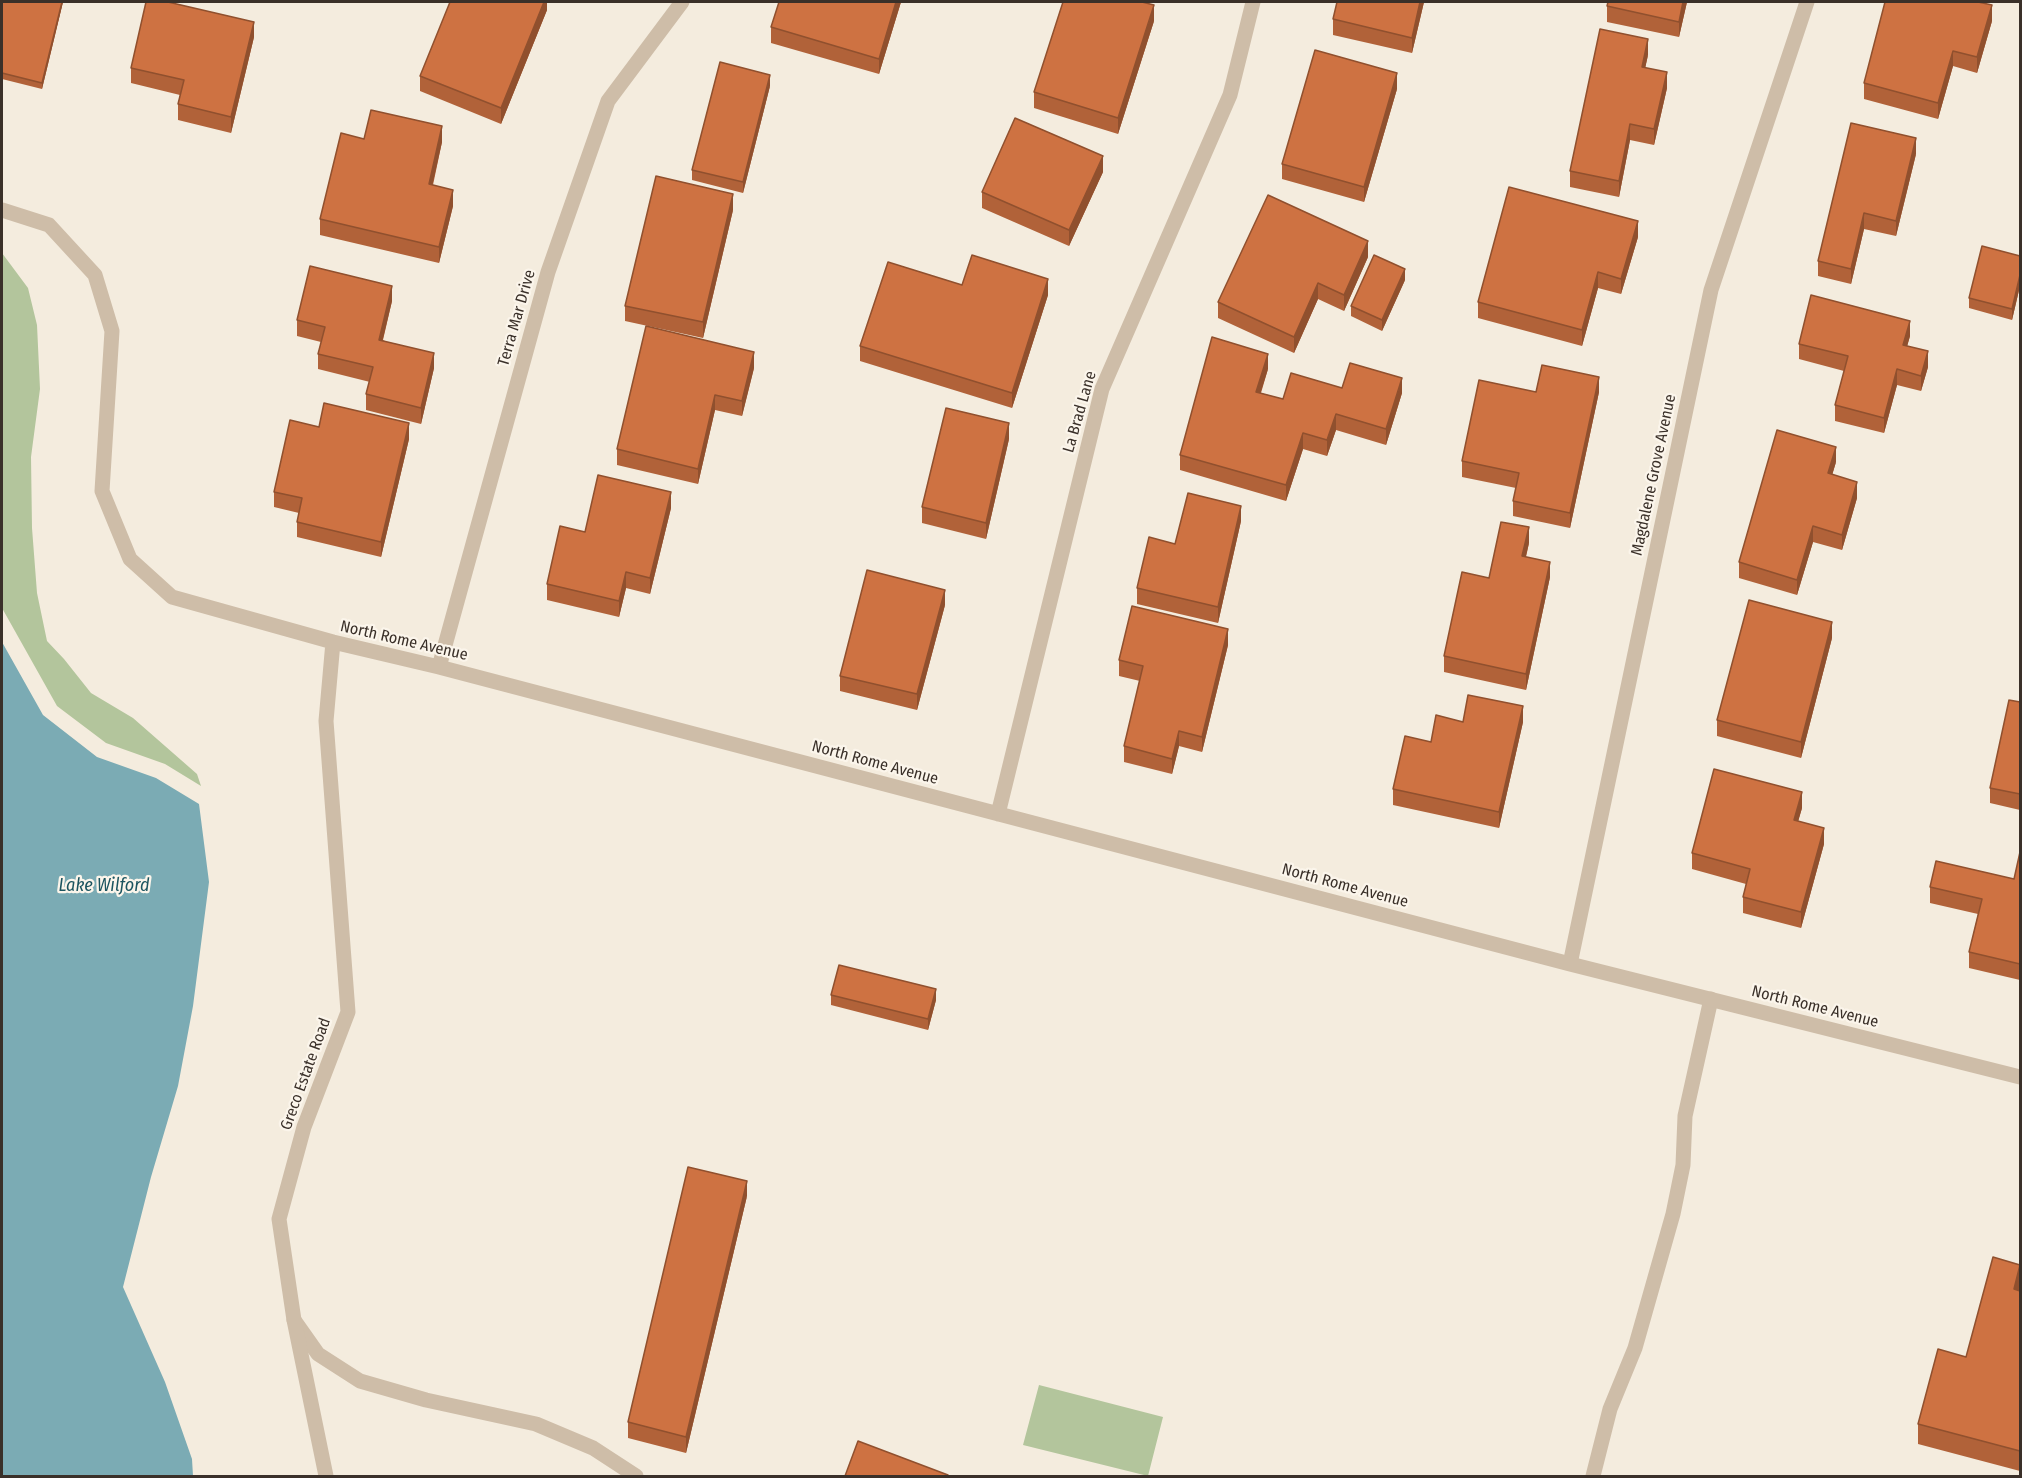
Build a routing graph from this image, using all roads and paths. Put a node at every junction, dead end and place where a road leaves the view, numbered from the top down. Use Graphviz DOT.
graph roads {
  1 [pos="682,2"];
  2 [pos="1253,2"];
  3 [pos="1807,2"];
  4 [pos="2,210"];
  5 [pos="333,642"];
  6 [pos="440,667"];
  7 [pos="998,814"];
  8 [pos="1570,964"];
  9 [pos="1711,999"];
  10 [pos="2020,1077"];
  11 [pos="294,1320"];
  12 [pos="326,1476"];
  13 [pos="636,1476"];
  14 [pos="1593,1476"];
  1 -- 6 [label="street, Terra Mar Drive"];
  2 -- 7 [label="street, La Brad Lane"];
  3 -- 8 [label="street, Magdalene Grove Avenue"];
  4 -- 5 [label="street, North Rome Avenue"];
  5 -- 6 [label="street, North Rome Avenue"];
  5 -- 11 [label="street, Greco Estate Road"];
  6 -- 7 [label="street, North Rome Avenue"];
  7 -- 8 [label="street, North Rome Avenue"];
  8 -- 9 [label="street, North Rome Avenue"];
  9 -- 10 [label="street, North Rome Avenue"];
  9 -- 14 [label="street"];
  11 -- 12 [label="street, Greco Estate Road"];
  11 -- 13 [label="street"];
}
